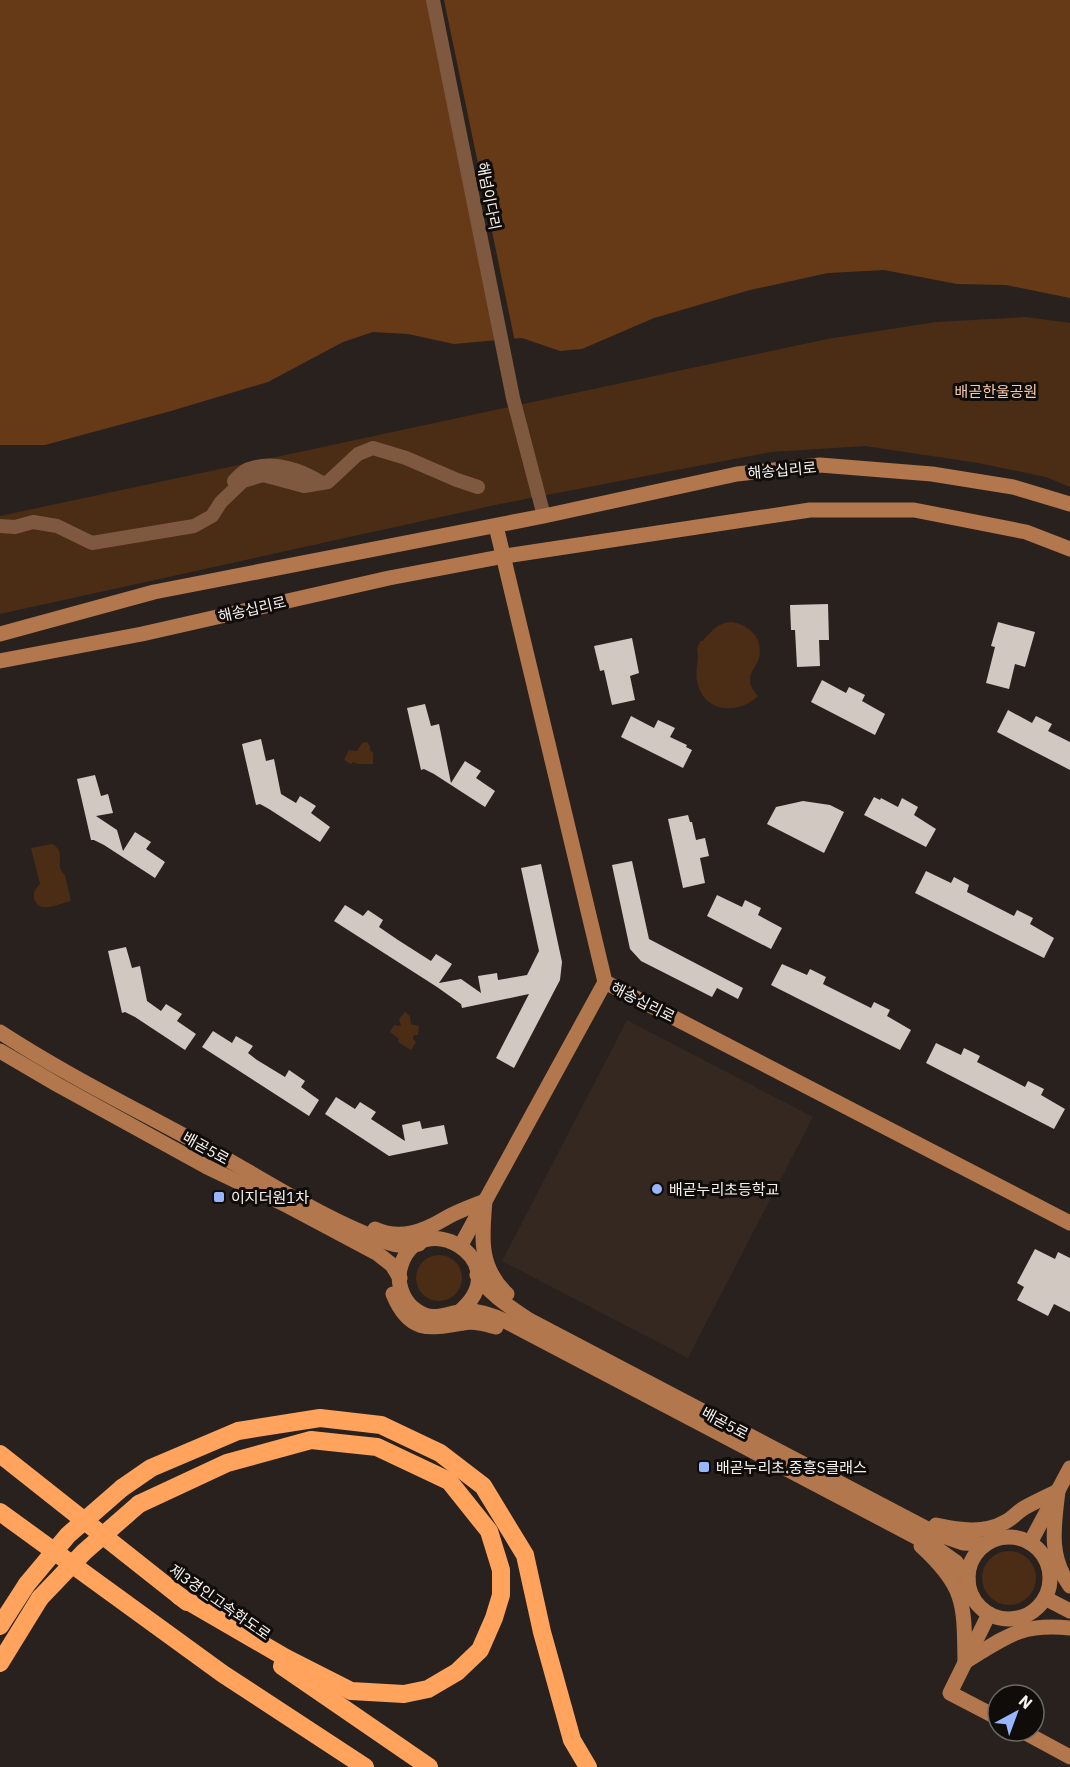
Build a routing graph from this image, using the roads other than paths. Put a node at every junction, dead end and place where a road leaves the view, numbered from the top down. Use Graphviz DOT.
graph roads {
  1 [pos="433,0"];
  2 [pos="478,487"];
  3 [pos="1070,504"];
  4 [pos="544,516"];
  5 [pos="496,525"];
  6 [pos="0,526"];
  7 [pos="1070,549"];
  8 [pos="505,556"];
  9 [pos="0,634"];
  10 [pos="0,661"];
  11 [pos="605,982"];
  12 [pos="0,1032"];
  13 [pos="0,1051"];
  14 [pos="216,1153"];
  15 [pos="207,1167"];
  16 [pos="485,1201"];
  17 [pos="1070,1223"];
  18 [pos="419,1244"];
  19 [pos="461,1245"];
  20 [pos="477,1275"];
  21 [pos="400,1278"];
  22 [pos="459,1312"];
  23 [pos="550,1338"];
  24 [pos="0,1454"];
  25 [pos="1070,1468"];
  26 [pos="1058,1491"];
  27 [pos="0,1512"];
  28 [pos="906,1525"];
  29 [pos="1030,1543"];
  30 [pos="986,1544"];
  31 [pos="968,1579"];
  32 [pos="1070,1586"];
  33 [pos="178,1596"];
  34 [pos="1045,1598"];
  35 [pos="1070,1611"];
  36 [pos="989,1614"];
  37 [pos="0,1626"];
  38 [pos="1070,1628"];
  39 [pos="965,1662"];
  40 [pos="0,1663"];
  41 [pos="986,1712"];
  42 [pos="1044,1743"];
  43 [pos="1070,1757"];
  44 [pos="365,1767"];
  45 [pos="429,1767"];
  46 [pos="588,1767"];
  1 -- 4 [label="street, 해넘이다리"];
  2 -- 6 [label="street"];
  3 -- 4 [label="street, 해송십리로"];
  4 -- 5 [label="street, 해송십리로"];
  5 -- 8 [label="street, 해송십리로"];
  5 -- 9 [label="street, 해송십리로"];
  7 -- 8 [label="street, 해송십리로"];
  8 -- 10 [label="street, 해송십리로"];
  8 -- 11 [label="street, 해송십리로"];
  11 -- 16 [label="street"];
  11 -- 17 [label="street, 해송십리로"];
  12 -- 14 [label="street, 배곧5로"];
  13 -- 15 [label="street, 배곧5로"];
  14 -- 16 [label="street"];
  14 -- 18 [label="street, 배곧5로"];
  15 -- 21 [label="street, 배곧5로"];
  15 -- 23 [label="street, 배곧5로"];
  16 -- 19 [label="street"];
  16 -- 23 [label="street"];
  18 -- 19 [label="street, 배곧5로"];
  18 -- 21 [label="street"];
  19 -- 20 [label="street, 배곧5로"];
  20 -- 22 [label="street"];
  20 -- 23 [label="street, 배곧5로"];
  21 -- 22 [label="street, 배곧5로"];
  22 -- 23 [label="street, 배곧5로"];
  23 -- 28 [label="street, 배곧5로"];
  24 -- 33 [label="highway, 제3경인고속화도로"];
  25 -- 26 [label="street"];
  26 -- 28 [label="street"];
  26 -- 29 [label="street"];
  26 -- 32 [label="street"];
  27 -- 44 [label="highway"];
  28 -- 30 [label="street, 배곧5로"];
  28 -- 31 [label="street, 배곧5로"];
  28 -- 39 [label="street"];
  29 -- 30 [label="street, 배곧5로"];
  29 -- 34 [label="street"];
  30 -- 31 [label="street"];
  31 -- 36 [label="street, 배곧5로"];
  33 -- 40 [label="highway, bridge"];
  33 -- 45 [label="highway, 제3경인고속화도로"];
  34 -- 35 [label="street"];
  34 -- 36 [label="street"];
  36 -- 39 [label="street"];
  37 -- 46 [label="highway, bridge"];
  38 -- 39 [label="street"];
  39 -- 41 [label="street"];
  42 -- 43 [label="street"];
}
